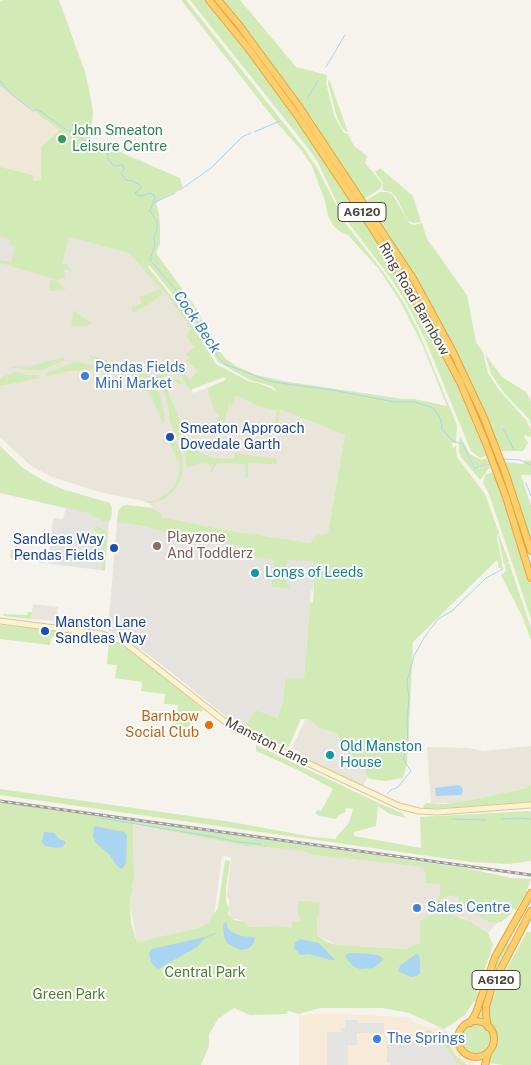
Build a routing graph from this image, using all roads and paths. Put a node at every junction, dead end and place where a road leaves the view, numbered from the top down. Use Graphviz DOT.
graph roads {
  1 [pos="209,0"];
  2 [pos="218,0"];
  3 [pos="488,440"];
  4 [pos="502,476"];
  5 [pos="531,551"];
  6 [pos="531,578"];
  7 [pos="0,621"];
  8 [pos="531,806"];
  9 [pos="531,892"];
  10 [pos="531,911"];
  11 [pos="470,1023"];
  12 [pos="488,1026"];
  13 [pos="488,1053"];
  14 [pos="470,1056"];
  15 [pos="475,1065"];
  16 [pos="485,1065"];
  1 -- 3 [label="highway, Ring Road Barnbow / A6120"];
  2 -- 3 [label="highway, Ring Road Barnbow / A6120"];
  3 -- 4 [label="highway, Ring Road Barnbow / A6120"];
  4 -- 5 [label="highway, Ring Road Barnbow / A6120"];
  4 -- 6 [label="highway, Ring Road Barnbow / A6120"];
  7 -- 8 [label="street, Manston Lane"];
  9 -- 11 [label="highway, A6120"];
  10 -- 12 [label="highway, A6120"];
  11 -- 12 [label="highway"];
  11 -- 14 [label="highway"];
  12 -- 13 [label="highway"];
  13 -- 14 [label="highway"];
  13 -- 16 [label="highway"];
  14 -- 15 [label="highway"];
}
